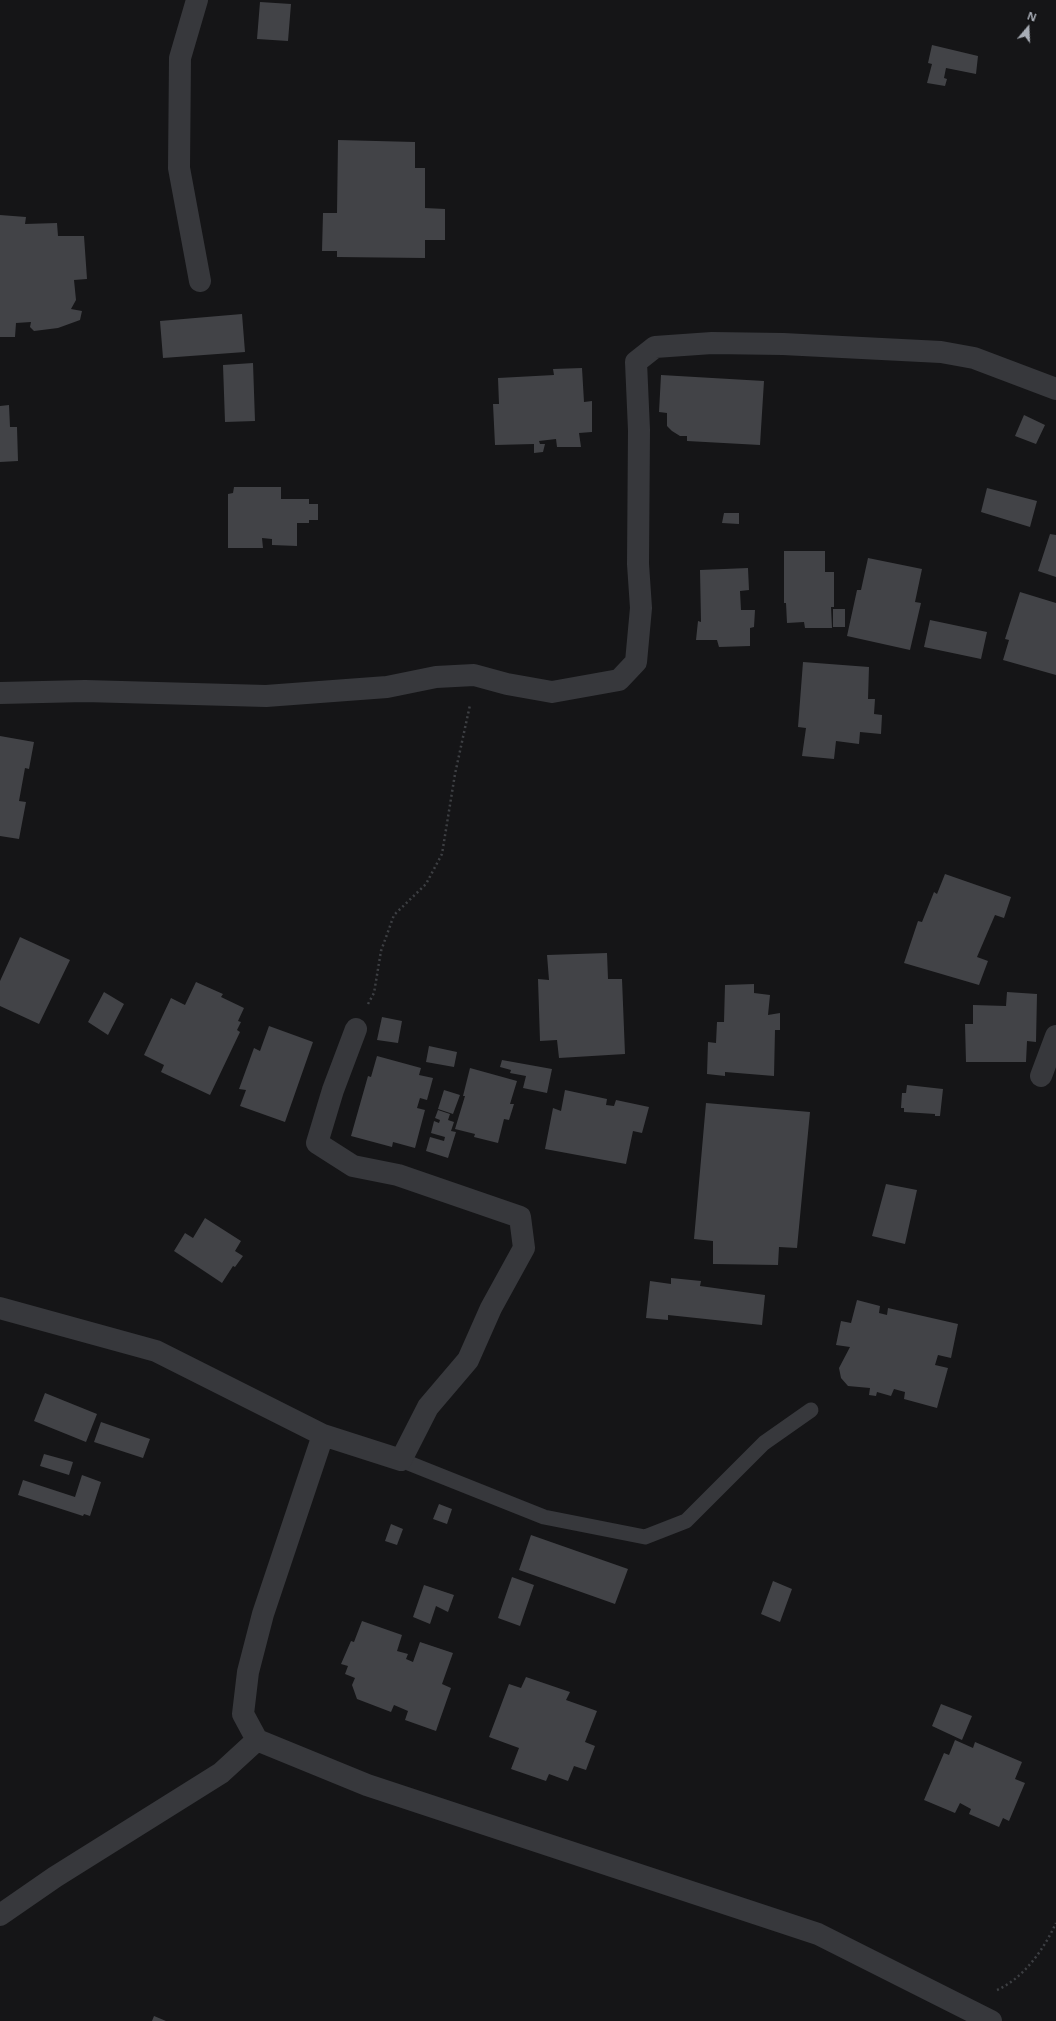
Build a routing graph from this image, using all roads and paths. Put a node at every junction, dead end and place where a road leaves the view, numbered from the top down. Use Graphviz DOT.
graph roads {
  1 [pos="197,0"];
  2 [pos="200,281"];
  3 [pos="1056,389"];
  4 [pos="474,675"];
  5 [pos="0,693"];
  6 [pos="356,1030"];
  7 [pos="1056,1036"];
  8 [pos="1041,1076"];
  9 [pos="0,1308"];
  10 [pos="811,1410"];
  11 [pos="323,1435"];
  12 [pos="401,1460"];
  13 [pos="257,1740"];
  14 [pos="0,1915"];
  15 [pos="1056,1923"];
  16 [pos="969,2010"];
  17 [pos="991,2021"];
  1 -- 2 [label="street"];
  3 -- 4 [label="street"];
  4 -- 5 [label="street"];
  4 -- 6 [label="path"];
  6 -- 12 [label="street"];
  7 -- 8 [label="street"];
  9 -- 11 [label="street"];
  10 -- 12 [label="lane"];
  11 -- 12 [label="street"];
  11 -- 13 [label="street"];
  13 -- 14 [label="street"];
  13 -- 16 [label="street"];
  15 -- 16 [label="path"];
  16 -- 17 [label="street"];
}
